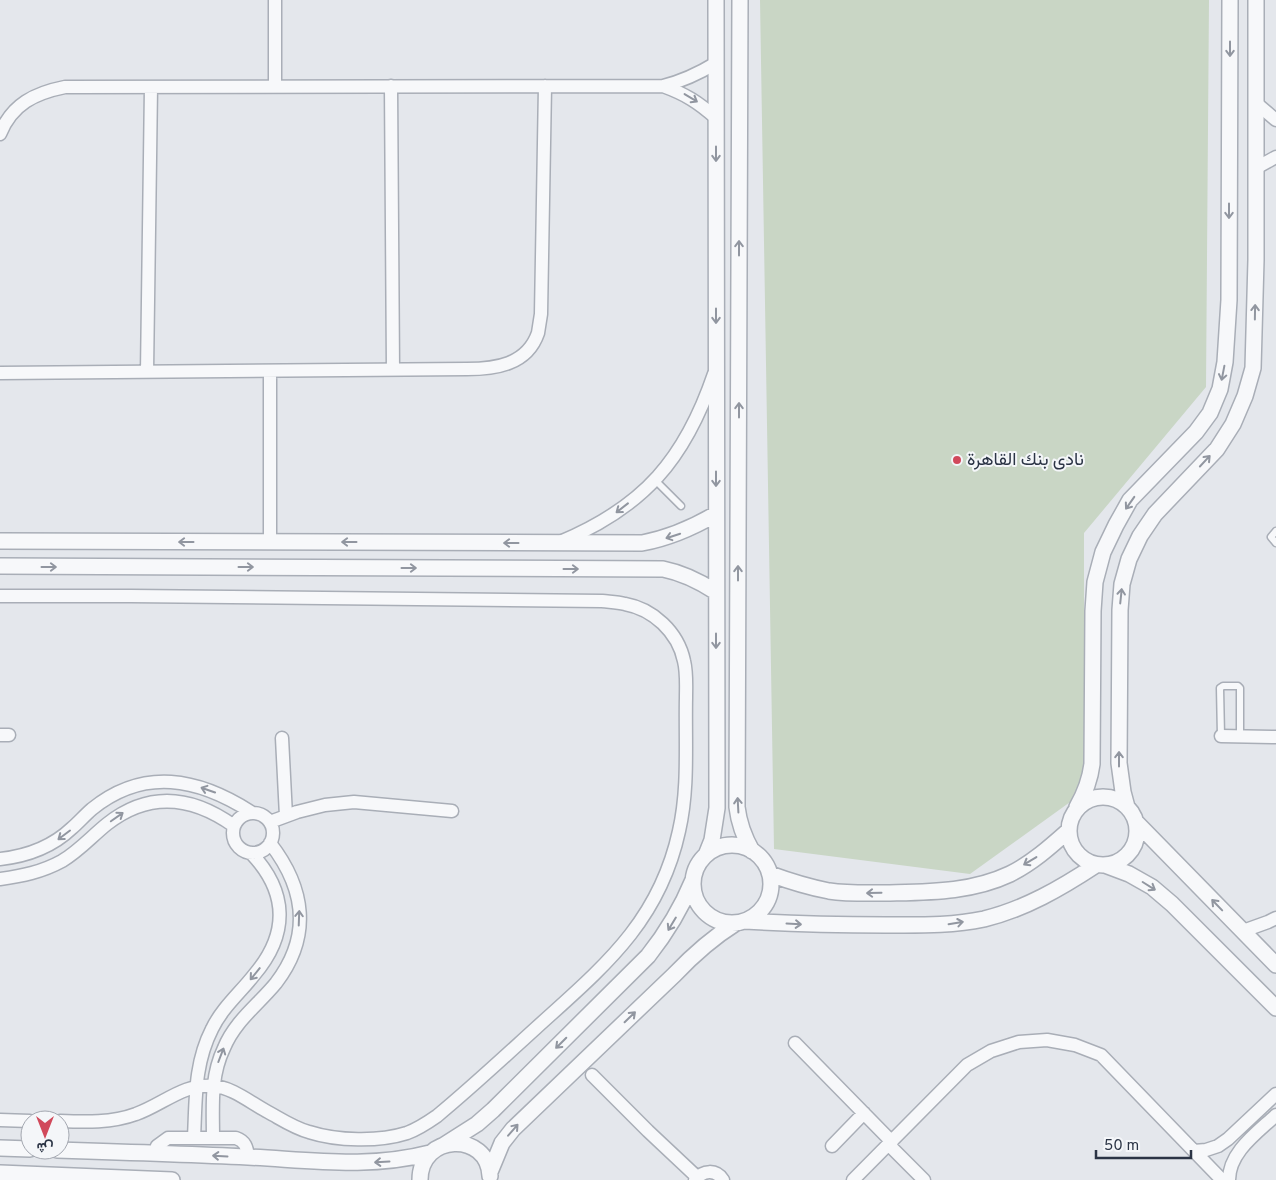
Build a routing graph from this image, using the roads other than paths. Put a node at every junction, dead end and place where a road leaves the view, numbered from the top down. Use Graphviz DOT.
graph roads {
  1 [pos="275,0"];
  2 [pos="716,0"];
  3 [pos="740,0"];
  4 [pos="1230,0"];
  5 [pos="1256,0"];
  6 [pos="1230,22"];
  7 [pos="1256,23"];
  8 [pos="716,63"];
  9 [pos="275,86"];
  10 [pos="391,86"];
  11 [pos="545,86"];
  12 [pos="663,86"];
  13 [pos="151,87"];
  14 [pos="1256,103"];
  15 [pos="716,118"];
  16 [pos="1276,120"];
  17 [pos="0,134"];
  18 [pos="1276,157"];
  19 [pos="1256,168"];
  20 [pos="1229,259"];
  21 [pos="1256,260"];
  22 [pos="716,369"];
  23 [pos="393,370"];
  24 [pos="147,372"];
  25 [pos="270,372"];
  26 [pos="0,373"];
  27 [pos="655,480"];
  28 [pos="681,506"];
  29 [pos="716,514"];
  30 [pos="1276,531"];
  31 [pos="0,541"];
  32 [pos="270,542"];
  33 [pos="1276,543"];
  34 [pos="555,544"];
  35 [pos="0,566"];
  36 [pos="716,592"];
  37 [pos="0,596"];
  38 [pos="1221,736"];
  39 [pos="1240,736"];
  40 [pos="1276,737"];
  41 [pos="282,738"];
  42 [pos="1078,807"];
  43 [pos="1127,807"];
  44 [pos="452,811"];
  45 [pos="251,812"];
  46 [pos="286,816"];
  47 [pos="270,822"];
  48 [pos="1136,822"];
  49 [pos="234,826"];
  50 [pos="1068,831"];
  51 [pos="270,843"];
  52 [pos="752,851"];
  53 [pos="251,853"];
  54 [pos="706,855"];
  55 [pos="0,859"];
  56 [pos="1100,865"];
  57 [pos="770,874"];
  58 [pos="0,879"];
  59 [pos="693,880"];
  60 [pos="1276,918"];
  61 [pos="740,922"];
  62 [pos="1243,931"];
  63 [pos="1276,965"];
  64 [pos="1276,1008"];
  65 [pos="795,1043"];
  66 [pos="592,1075"];
  67 [pos="196,1086"];
  68 [pos="213,1086"];
  69 [pos="1276,1094"];
  70 [pos="864,1113"];
  71 [pos="1253,1115"];
  72 [pos="1276,1115"];
  73 [pos="0,1120"];
  74 [pos="20,1121"];
  75 [pos="70,1121"];
  76 [pos="1264,1126"];
  77 [pos="194,1137"];
  78 [pos="213,1138"];
  79 [pos="891,1143"];
  80 [pos="444,1145"];
  81 [pos="832,1146"];
  82 [pos="0,1148"];
  83 [pos="20,1149"];
  84 [pos="70,1150"];
  85 [pos="1194,1151"];
  86 [pos="155,1153"];
  87 [pos="430,1153"];
  88 [pos="248,1157"];
  89 [pos="0,1173"];
  90 [pos="490,1176"];
  91 [pos="696,1178"];
  92 [pos="172,1180"];
  93 [pos="420,1180"];
  94 [pos="724,1180"];
  95 [pos="854,1180"];
  96 [pos="924,1180"];
  97 [pos="1222,1180"];
  98 [pos="1229,1180"];
  1 -- 9 [label="street"];
  2 -- 8 [label="street"];
  52 -- 3 [label="street, one-way"];
  4 -- 6 [label="street"];
  5 -- 7 [label="street"];
  6 -- 7 [label="street"];
  6 -- 20 [label="street, one-way"];
  7 -- 14 [label="street"];
  8 -- 12 [label="street"];
  8 -- 15 [label="street"];
  9 -- 10 [label="street"];
  9 -- 13 [label="street"];
  10 -- 11 [label="street"];
  10 -- 23 [label="street"];
  11 -- 12 [label="street"];
  11 -- 23 [label="street"];
  12 -- 15 [label="street, one-way"];
  13 -- 17 [label="street"];
  13 -- 24 [label="street"];
  14 -- 16 [label="street"];
  14 -- 19 [label="street"];
  15 -- 22 [label="street, one-way"];
  18 -- 19 [label="street"];
  19 -- 21 [label="street"];
  20 -- 21 [label="street"];
  20 -- 42 [label="street, one-way"];
  43 -- 21 [label="street, one-way"];
  22 -- 27 [label="street"];
  22 -- 29 [label="street, one-way"];
  23 -- 25 [label="street"];
  24 -- 25 [label="street"];
  24 -- 26 [label="street"];
  25 -- 32 [label="street"];
  27 -- 28 [label="lane"];
  27 -- 34 [label="street, one-way"];
  29 -- 34 [label="street, one-way"];
  29 -- 36 [label="street"];
  30 -- 33 [label="lane"];
  32 -- 31 [label="street, one-way"];
  34 -- 32 [label="street, one-way"];
  35 -- 36 [label="street, one-way"];
  36 -- 54 [label="street, one-way"];
  37 -- 68 [label="street"];
  38 -- 39 [label="street"];
  38 -- 39 [label="lane"];
  39 -- 40 [label="street"];
  41 -- 46 [label="street"];
  42 -- 43 [label="street"];
  42 -- 50 [label="street"];
  43 -- 48 [label="street"];
  44 -- 46 [label="street"];
  45 -- 47 [label="street"];
  45 -- 49 [label="street"];
  45 -- 55 [label="street, one-way"];
  46 -- 47 [label="street"];
  47 -- 51 [label="street"];
  48 -- 56 [label="street"];
  62 -- 48 [label="street, one-way"];
  49 -- 53 [label="street"];
  58 -- 49 [label="street, one-way"];
  50 -- 56 [label="street"];
  50 -- 57 [label="street, one-way"];
  51 -- 53 [label="street"];
  68 -- 51 [label="street, one-way"];
  52 -- 54 [label="street"];
  52 -- 57 [label="street"];
  53 -- 67 [label="street, one-way"];
  54 -- 59 [label="street"];
  61 -- 56 [label="street, one-way"];
  56 -- 64 [label="street, one-way"];
  57 -- 61 [label="street"];
  59 -- 61 [label="street"];
  59 -- 80 [label="street, one-way"];
  60 -- 62 [label="street"];
  90 -- 61 [label="street, one-way"];
  62 -- 63 [label="street"];
  65 -- 70 [label="street"];
  66 -- 91 [label="street"];
  67 -- 68 [label="street"];
  67 -- 75 [label="street"];
  67 -- 77 [label="street"];
  68 -- 78 [label="street"];
  69 -- 71 [label="street"];
  70 -- 79 [label="street"];
  70 -- 81 [label="street"];
  71 -- 76 [label="street"];
  71 -- 85 [label="street"];
  72 -- 76 [label="street"];
  73 -- 74 [label="street"];
  76 -- 98 [label="street"];
  77 -- 78 [label="street"];
  77 -- 86 [label="street"];
  78 -- 88 [label="street"];
  79 -- 85 [label="street"];
  79 -- 95 [label="street"];
  79 -- 96 [label="street"];
  80 -- 87 [label="street"];
  80 -- 90 [label="street"];
  82 -- 83 [label="street"];
  84 -- 86 [label="street"];
  85 -- 97 [label="street"];
  88 -- 86 [label="street, one-way"];
  87 -- 88 [label="street, one-way"];
  87 -- 93 [label="street"];
  89 -- 92 [label="street"];
  91 -- 94 [label="street"];
}
